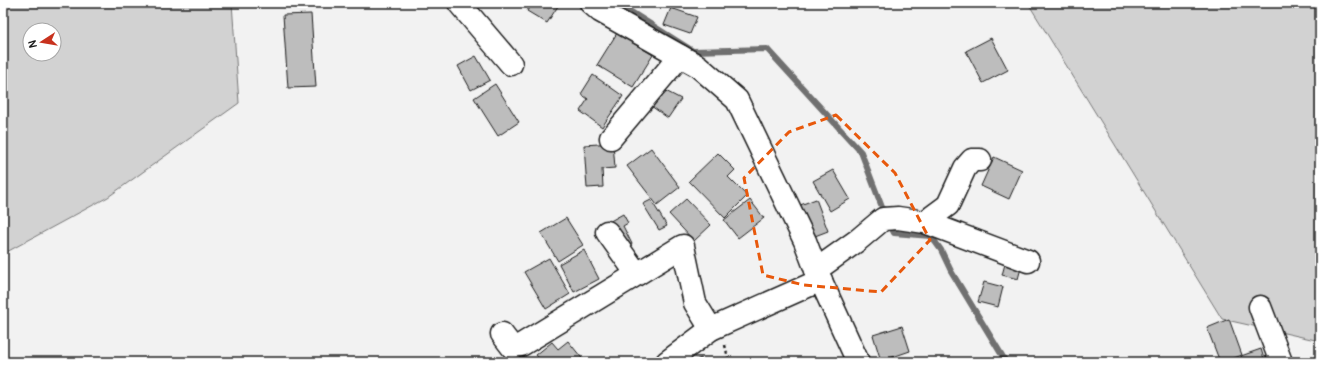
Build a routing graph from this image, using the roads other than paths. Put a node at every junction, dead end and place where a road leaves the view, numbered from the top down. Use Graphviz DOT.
graph roads {
  1 [pos="459,3"];
  2 [pos="591,3"];
  3 [pos="680,56"];
  4 [pos="511,64"];
  5 [pos="611,138"];
  6 [pos="980,160"];
  7 [pos="925,222"];
  8 [pos="607,232"];
  9 [pos="1028,261"];
  10 [pos="637,274"];
  11 [pos="818,275"];
  12 [pos="1260,307"];
  13 [pos="711,329"];
  14 [pos="502,334"];
  15 [pos="667,362"];
  16 [pos="858,362"];
  17 [pos="1281,362"];
  1 -- 4 [label="street"];
  2 -- 3 [label="street"];
  3 -- 5 [label="street"];
  3 -- 11 [label="street"];
  6 -- 7 [label="street"];
  7 -- 9 [label="street"];
  7 -- 11 [label="street"];
  8 -- 10 [label="street"];
  10 -- 13 [label="street"];
  10 -- 14 [label="street"];
  11 -- 13 [label="street"];
  11 -- 16 [label="street"];
  12 -- 17 [label="street"];
  13 -- 15 [label="street"];
}
